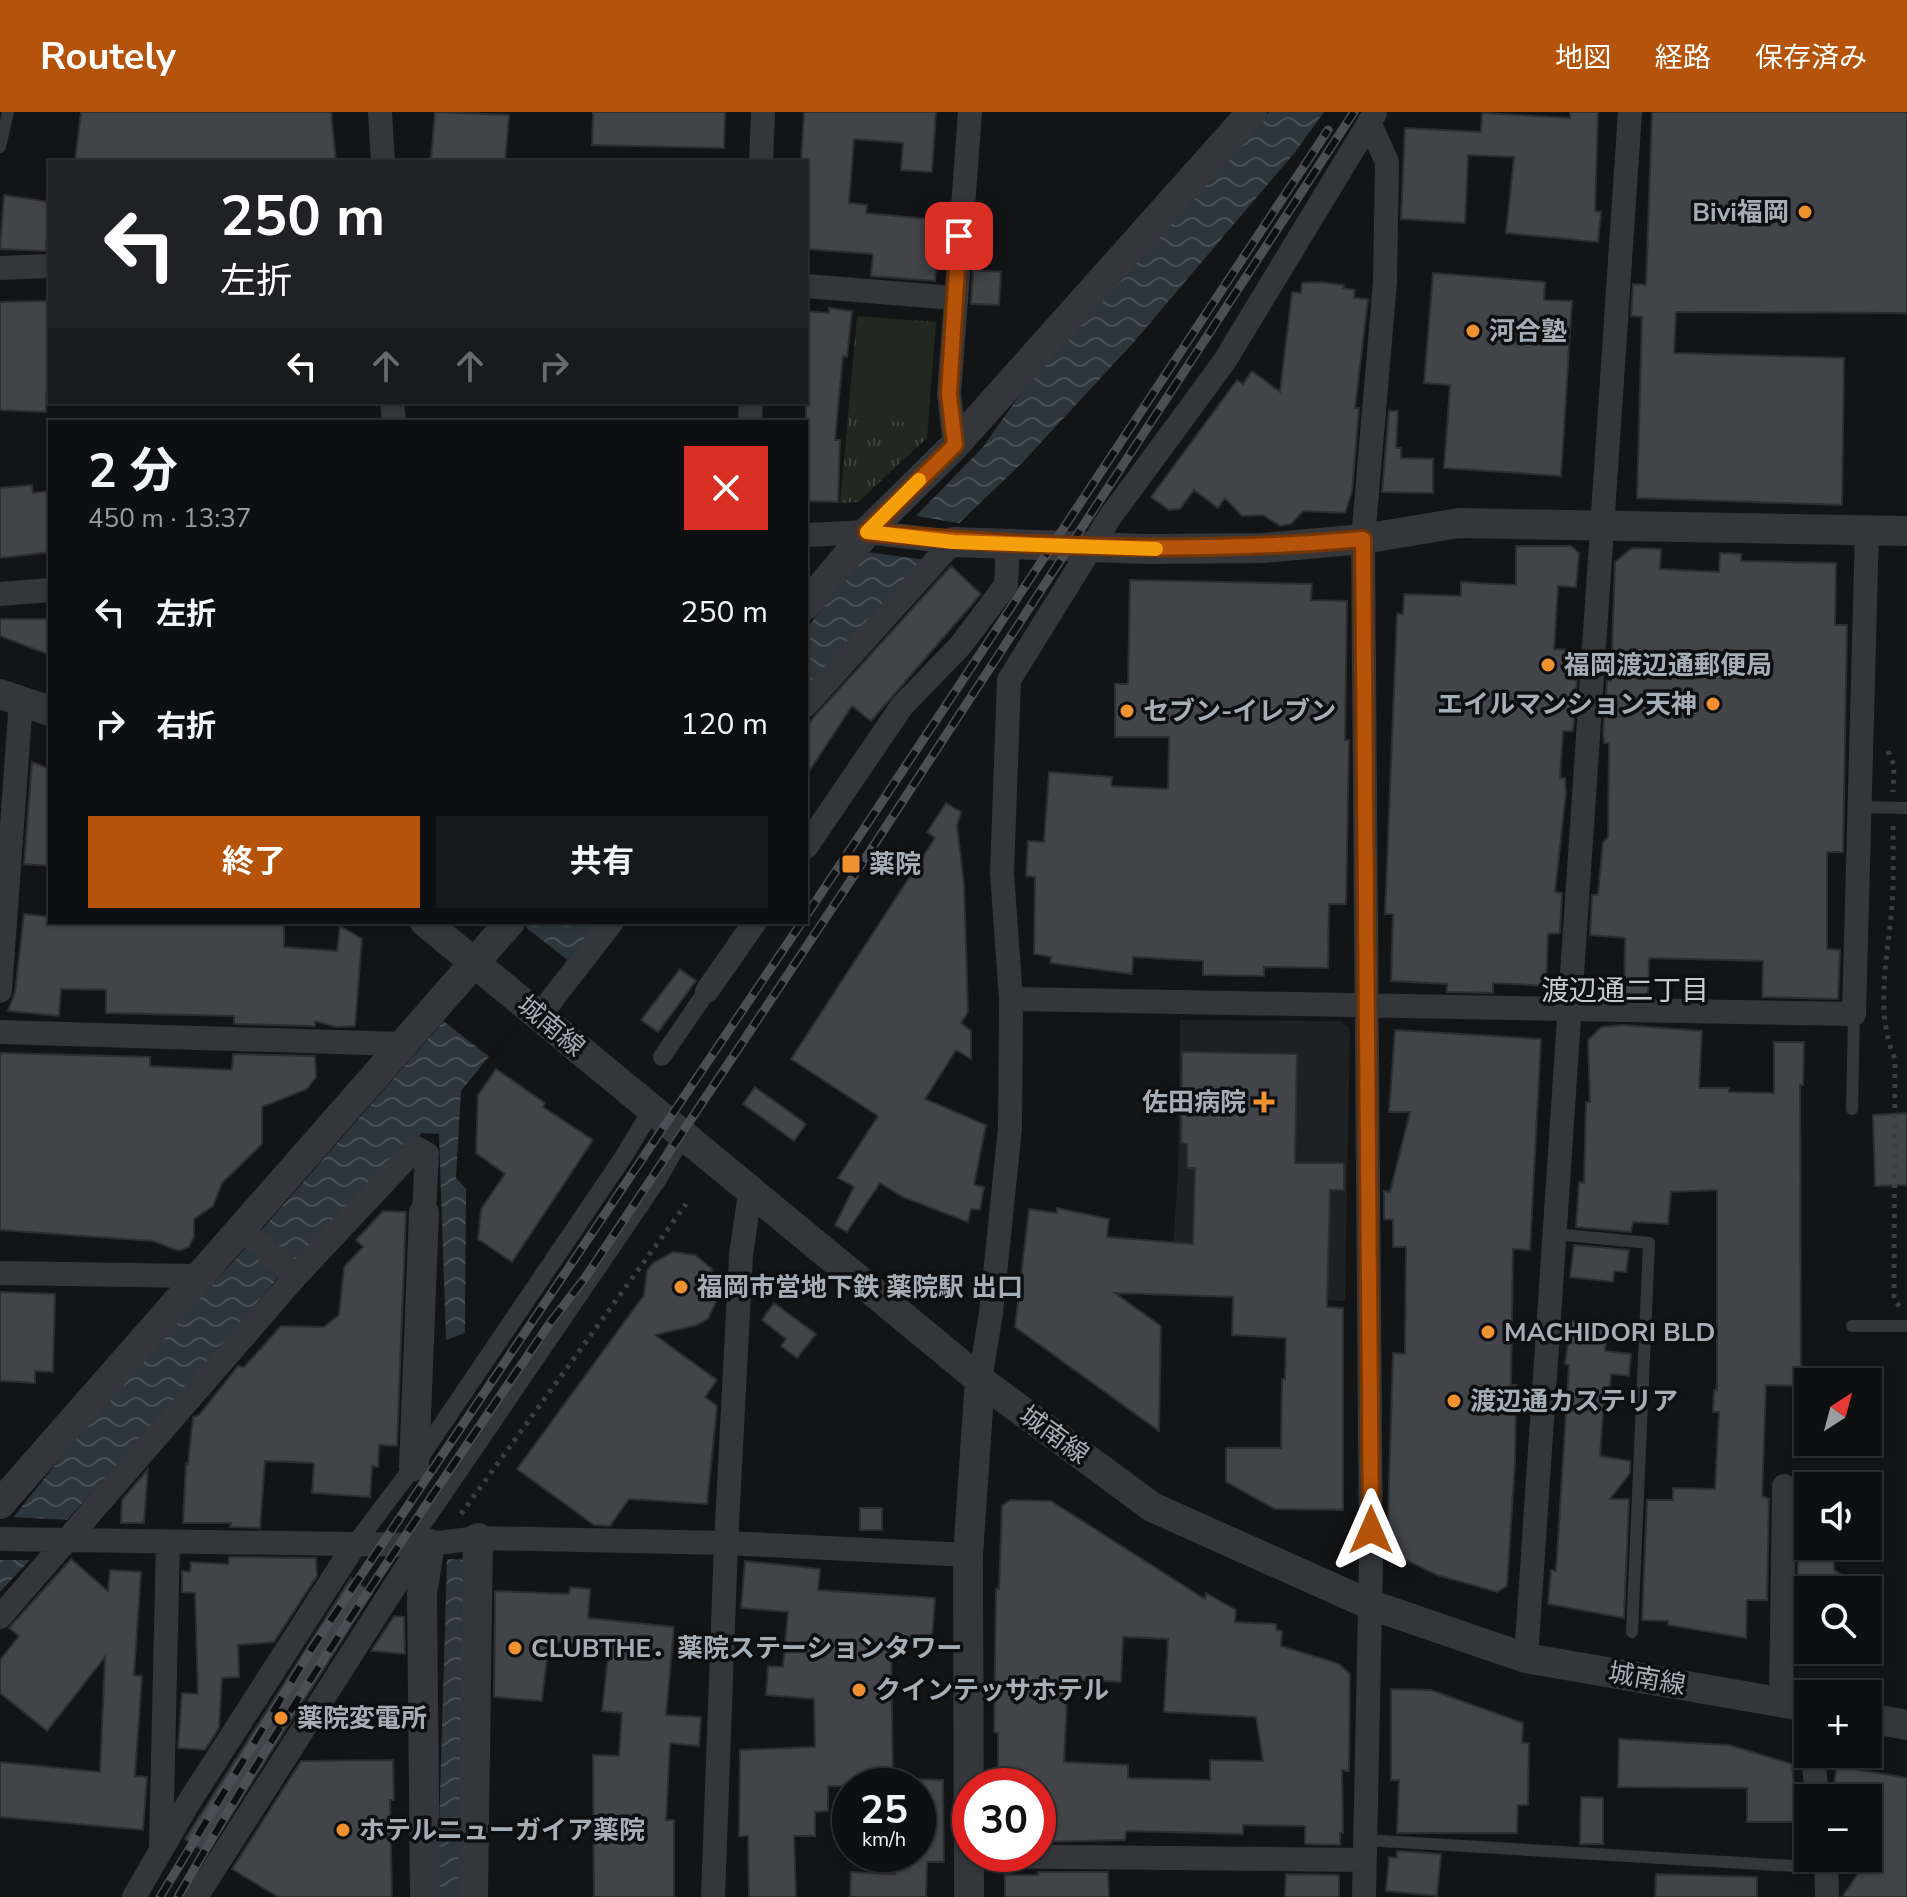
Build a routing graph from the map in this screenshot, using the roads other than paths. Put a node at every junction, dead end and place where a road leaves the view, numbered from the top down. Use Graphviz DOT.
graph roads {
  1 [pos="8,112"];
  2 [pos="380,112"];
  3 [pos="763,112"];
  4 [pos="970,112"];
  5 [pos="1252,112"];
  6 [pos="1630,112"];
  7 [pos="1372,117"];
  8 [pos="0,147"];
  9 [pos="383,160"];
  10 [pos="761,160"];
  11 [pos="48,266"];
  12 [pos="0,268"];
  13 [pos="808,286"];
  14 [pos="954,298"];
  15 [pos="955,445"];
  16 [pos="1602,526"];
  17 [pos="1867,530"];
  18 [pos="1907,531"];
  19 [pos="877,533"];
  20 [pos="808,535"];
  21 [pos="1363,539"];
  22 [pos="951,542"];
  23 [pos="1008,544"];
  24 [pos="1092,546"];
  25 [pos="48,590"];
  26 [pos="0,594"];
  27 [pos="808,603"];
  28 [pos="10,697"];
  29 [pos="808,703"];
  30 [pos="48,710"];
  31 [pos="1859,807"];
  32 [pos="1907,808"];
  33 [pos="808,844"];
  34 [pos="428,924"];
  35 [pos="509,924"];
  36 [pos="610,924"];
  37 [pos="754,924"];
  38 [pos="480,966"];
  39 [pos="0,991"];
  40 [pos="707,991"];
  41 [pos="1011,999"];
  42 [pos="1368,1006"];
  43 [pos="1568,1010"];
  44 [pos="535,1013"];
  45 [pos="1854,1014"];
  46 [pos="0,1032"];
  47 [pos="402,1044"];
  48 [pos="662,1057"];
  49 [pos="1852,1109"];
  50 [pos="651,1111"];
  51 [pos="682,1137"];
  52 [pos="750,1193"];
  53 [pos="424,1213"];
  54 [pos="246,1232"];
  55 [pos="1554,1234"];
  56 [pos="0,1273"];
  57 [pos="294,1274"];
  58 [pos="197,1276"];
  59 [pos="1852,1326"];
  60 [pos="1907,1326"];
  61 [pos="980,1380"];
  62 [pos="414,1466"];
  63 [pos="1784,1486"];
  64 [pos="0,1504"];
  65 [pos="470,1538"];
  66 [pos="0,1539"];
  67 [pos="59,1541"];
  68 [pos="168,1543"];
  69 [pos="726,1543"];
  70 [pos="355,1544"];
  71 [pos="420,1545"];
  72 [pos="968,1555"];
  73 [pos="1371,1605"];
  74 [pos="0,1617"];
  75 [pos="1632,1632"];
  76 [pos="1526,1658"];
  77 [pos="1794,1685"];
  78 [pos="1794,1705"];
  79 [pos="1882,1721"];
  80 [pos="1907,1725"];
  81 [pos="969,1768"];
  82 [pos="161,1849"];
  83 [pos="1364,1850"];
  84 [pos="1056,1855"];
  85 [pos="1794,1862"];
  86 [pos="969,1872"];
  87 [pos="1826,1872"];
  88 [pos="134,1897"];
  89 [pos="196,1897"];
  90 [pos="425,1897"];
  91 [pos="473,1897"];
  92 [pos="713,1897"];
  93 [pos="969,1897"];
  94 [pos="1364,1897"];
  95 [pos="1827,1897"];
  1 -- 8 [label="lane"];
  2 -- 9 [label="street"];
  3 -- 10 [label="street"];
  4 -- 14 [label="street"];
  5 -- 15 [label="street"];
  6 -- 16 [label="street"];
  7 -- 21 [label="street"];
  7 -- 24 [label="street"];
  11 -- 12 [label="street"];
  13 -- 14 [label="street"];
  14 -- 15 [label="street"];
  15 -- 19 [label="street"];
  16 -- 17 [label="street"];
  16 -- 21 [label="street"];
  16 -- 43 [label="street"];
  17 -- 18 [label="street"];
  17 -- 31 [label="street"];
  19 -- 20 [label="street"];
  19 -- 22 [label="street"];
  19 -- 27 [label="street"];
  21 -- 24 [label="street"];
  21 -- 42 [label="street"];
  22 -- 23 [label="street"];
  22 -- 29 [label="street"];
  23 -- 24 [label="street"];
  23 -- 33 [label="street"];
  24 -- 41 [label="street"];
  25 -- 26 [label="street"];
  28 -- 30 [label="street"];
  28 -- 39 [label="street"];
  31 -- 32 [label="lane"];
  31 -- 45 [label="street"];
  34 -- 38 [label="street, 城南線"];
  35 -- 38 [label="street"];
  36 -- 44 [label="street"];
  37 -- 40 [label="street"];
  38 -- 44 [label="street, 城南線"];
  38 -- 47 [label="street"];
  40 -- 48 [label="street"];
  41 -- 42 [label="street"];
  41 -- 61 [label="street"];
  42 -- 43 [label="street"];
  42 -- 73 [label="street"];
  43 -- 45 [label="street"];
  43 -- 55 [label="street"];
  44 -- 50 [label="street, 城南線"];
  45 -- 49 [label="lane"];
  46 -- 47 [label="street"];
  47 -- 54 [label="street"];
  50 -- 51 [label="street, 城南線"];
  50 -- 62 [label="street"];
  51 -- 52 [label="street, 城南線"];
  51 -- 71 [label="street"];
  52 -- 61 [label="street, 城南線"];
  52 -- 69 [label="street"];
  53 -- 57 [label="street"];
  53 -- 62 [label="street"];
  54 -- 57 [label="street"];
  54 -- 58 [label="street"];
  55 -- 75 [label="lane"];
  55 -- 76 [label="street"];
  56 -- 58 [label="street"];
  57 -- 67 [label="street"];
  58 -- 64 [label="street"];
  59 -- 60 [label="lane"];
  61 -- 72 [label="street"];
  61 -- 73 [label="street, 城南線"];
  62 -- 70 [label="street"];
  63 -- 77 [label="street"];
  65 -- 69 [label="street"];
  65 -- 71 [label="street"];
  65 -- 91 [label="street"];
  66 -- 67 [label="street"];
  67 -- 68 [label="street"];
  67 -- 74 [label="street"];
  68 -- 70 [label="street"];
  68 -- 82 [label="street"];
  69 -- 72 [label="street"];
  69 -- 92 [label="street"];
  70 -- 71 [label="street"];
  70 -- 82 [label="street"];
  71 -- 89 [label="street"];
  71 -- 90 [label="street"];
  72 -- 81 [label="street"];
  73 -- 76 [label="street, 城南線"];
  73 -- 83 [label="street"];
  76 -- 78 [label="street, 城南線"];
  79 -- 80 [label="street"];
  82 -- 88 [label="street"];
  83 -- 84 [label="street"];
  83 -- 85 [label="lane"];
  83 -- 94 [label="street"];
  86 -- 93 [label="street"];
  87 -- 95 [label="street"];
}
